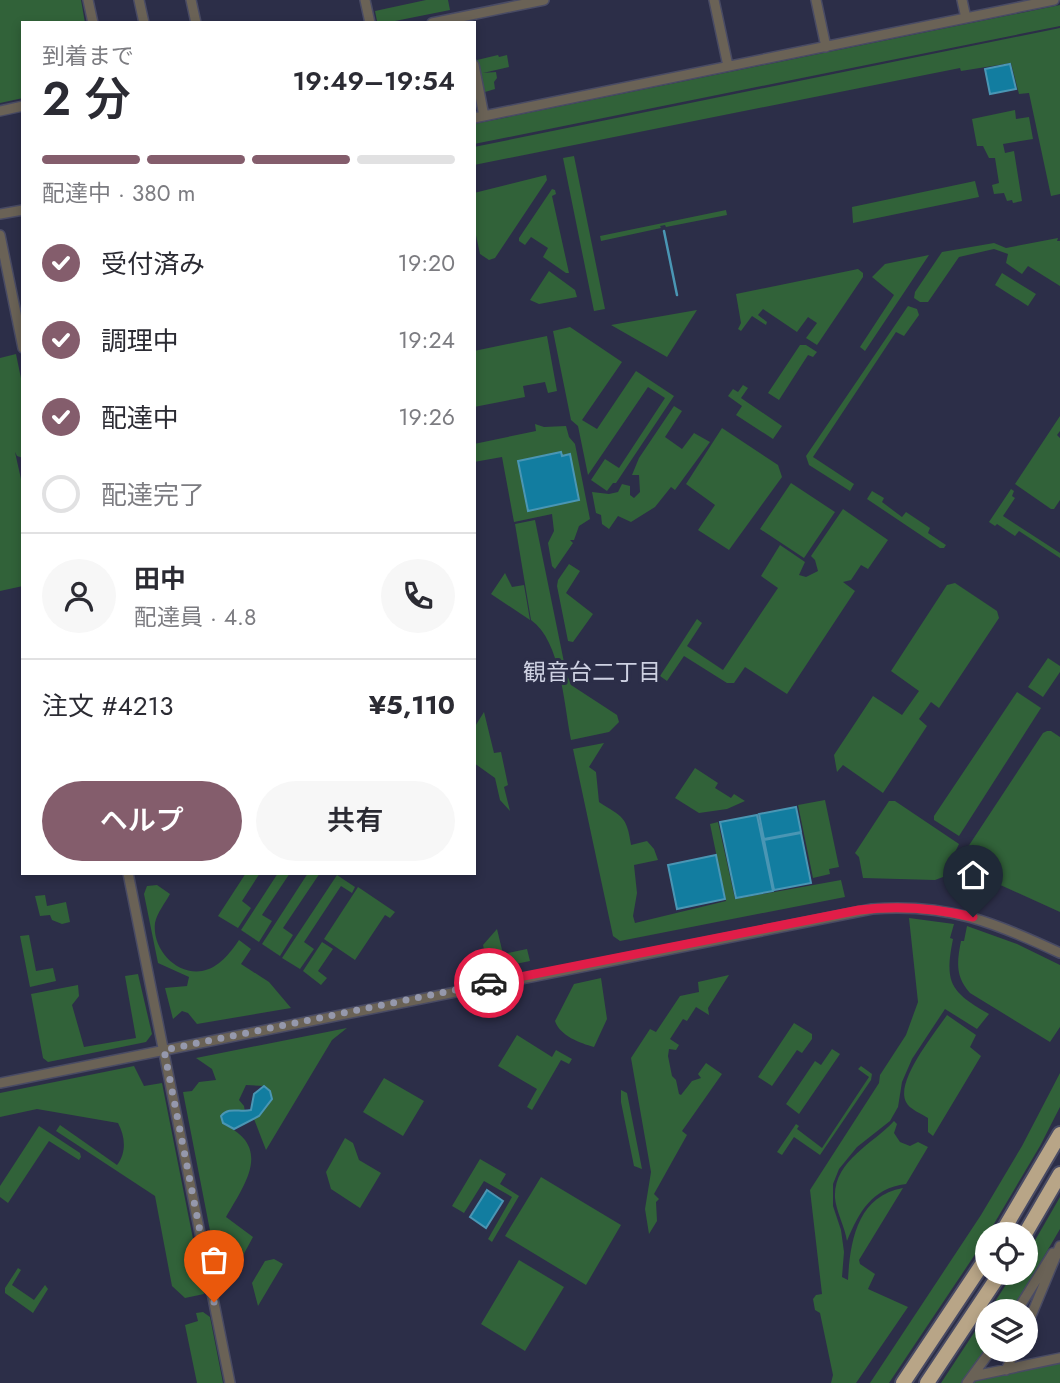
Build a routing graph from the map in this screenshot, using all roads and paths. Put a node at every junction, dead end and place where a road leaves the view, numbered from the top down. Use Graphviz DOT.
graph roads {
  1 [pos="88,0"];
  2 [pos="139,0"];
  3 [pos="191,0"];
  4 [pos="365,0"];
  5 [pos="544,0"];
  6 [pos="714,0"];
  7 [pos="816,0"];
  8 [pos="962,0"];
  9 [pos="1054,0"];
  10 [pos="506,4"];
  11 [pos="966,18"];
  12 [pos="465,20"];
  13 [pos="93,21"];
  14 [pos="144,21"];
  15 [pos="195,21"];
  16 [pos="370,21"];
  17 [pos="825,47"];
  18 [pos="728,66"];
  19 [pos="476,86"];
  20 [pos="21,106"];
  21 [pos="0,111"];
  22 [pos="479,117"];
  23 [pos="21,210"];
  24 [pos="0,214"];
  25 [pos="0,235"];
  26 [pos="21,338"];
  27 [pos="128,875"];
  28 [pos="1060,953"];
  29 [pos="164,1050"];
  30 [pos="0,1083"];
  31 [pos="1060,1134"];
  32 [pos="1060,1174"];
  33 [pos="1008,1222"];
  34 [pos="1032,1222"];
  35 [pos="1060,1244"];
  36 [pos="975,1275"];
  37 [pos="992,1285"];
  38 [pos="1025,1299"];
  39 [pos="1038,1299"];
  40 [pos="1060,1358"];
  41 [pos="982,1362"];
  42 [pos="1010,1362"];
  43 [pos="1006,1370"];
  44 [pos="970,1379"];
  45 [pos="230,1383"];
  46 [pos="903,1383"];
  47 [pos="927,1383"];
  1 -- 13 [label="street"];
  2 -- 14 [label="street"];
  3 -- 15 [label="street"];
  4 -- 16 [label="street"];
  5 -- 10 [label="street"];
  6 -- 18 [label="street"];
  7 -- 17 [label="street"];
  8 -- 11 [label="street"];
  9 -- 11 [label="street"];
  10 -- 12 [label="street"];
  11 -- 17 [label="street"];
  17 -- 18 [label="street"];
  18 -- 22 [label="street"];
  19 -- 22 [label="street"];
  20 -- 21 [label="street"];
  23 -- 24 [label="street"];
  25 -- 26 [label="street"];
  27 -- 29 [label="street"];
  28 -- 29 [label="street"];
  29 -- 30 [label="street"];
  29 -- 45 [label="street"];
  31 -- 33 [label="highway"];
  32 -- 34 [label="highway"];
  35 -- 38 [label="street"];
  35 -- 39 [label="street"];
  36 -- 46 [label="highway"];
  37 -- 47 [label="highway"];
  40 -- 43 [label="street"];
  41 -- 44 [label="street"];
  42 -- 43 [label="street"];
  43 -- 44 [label="street"];
}
